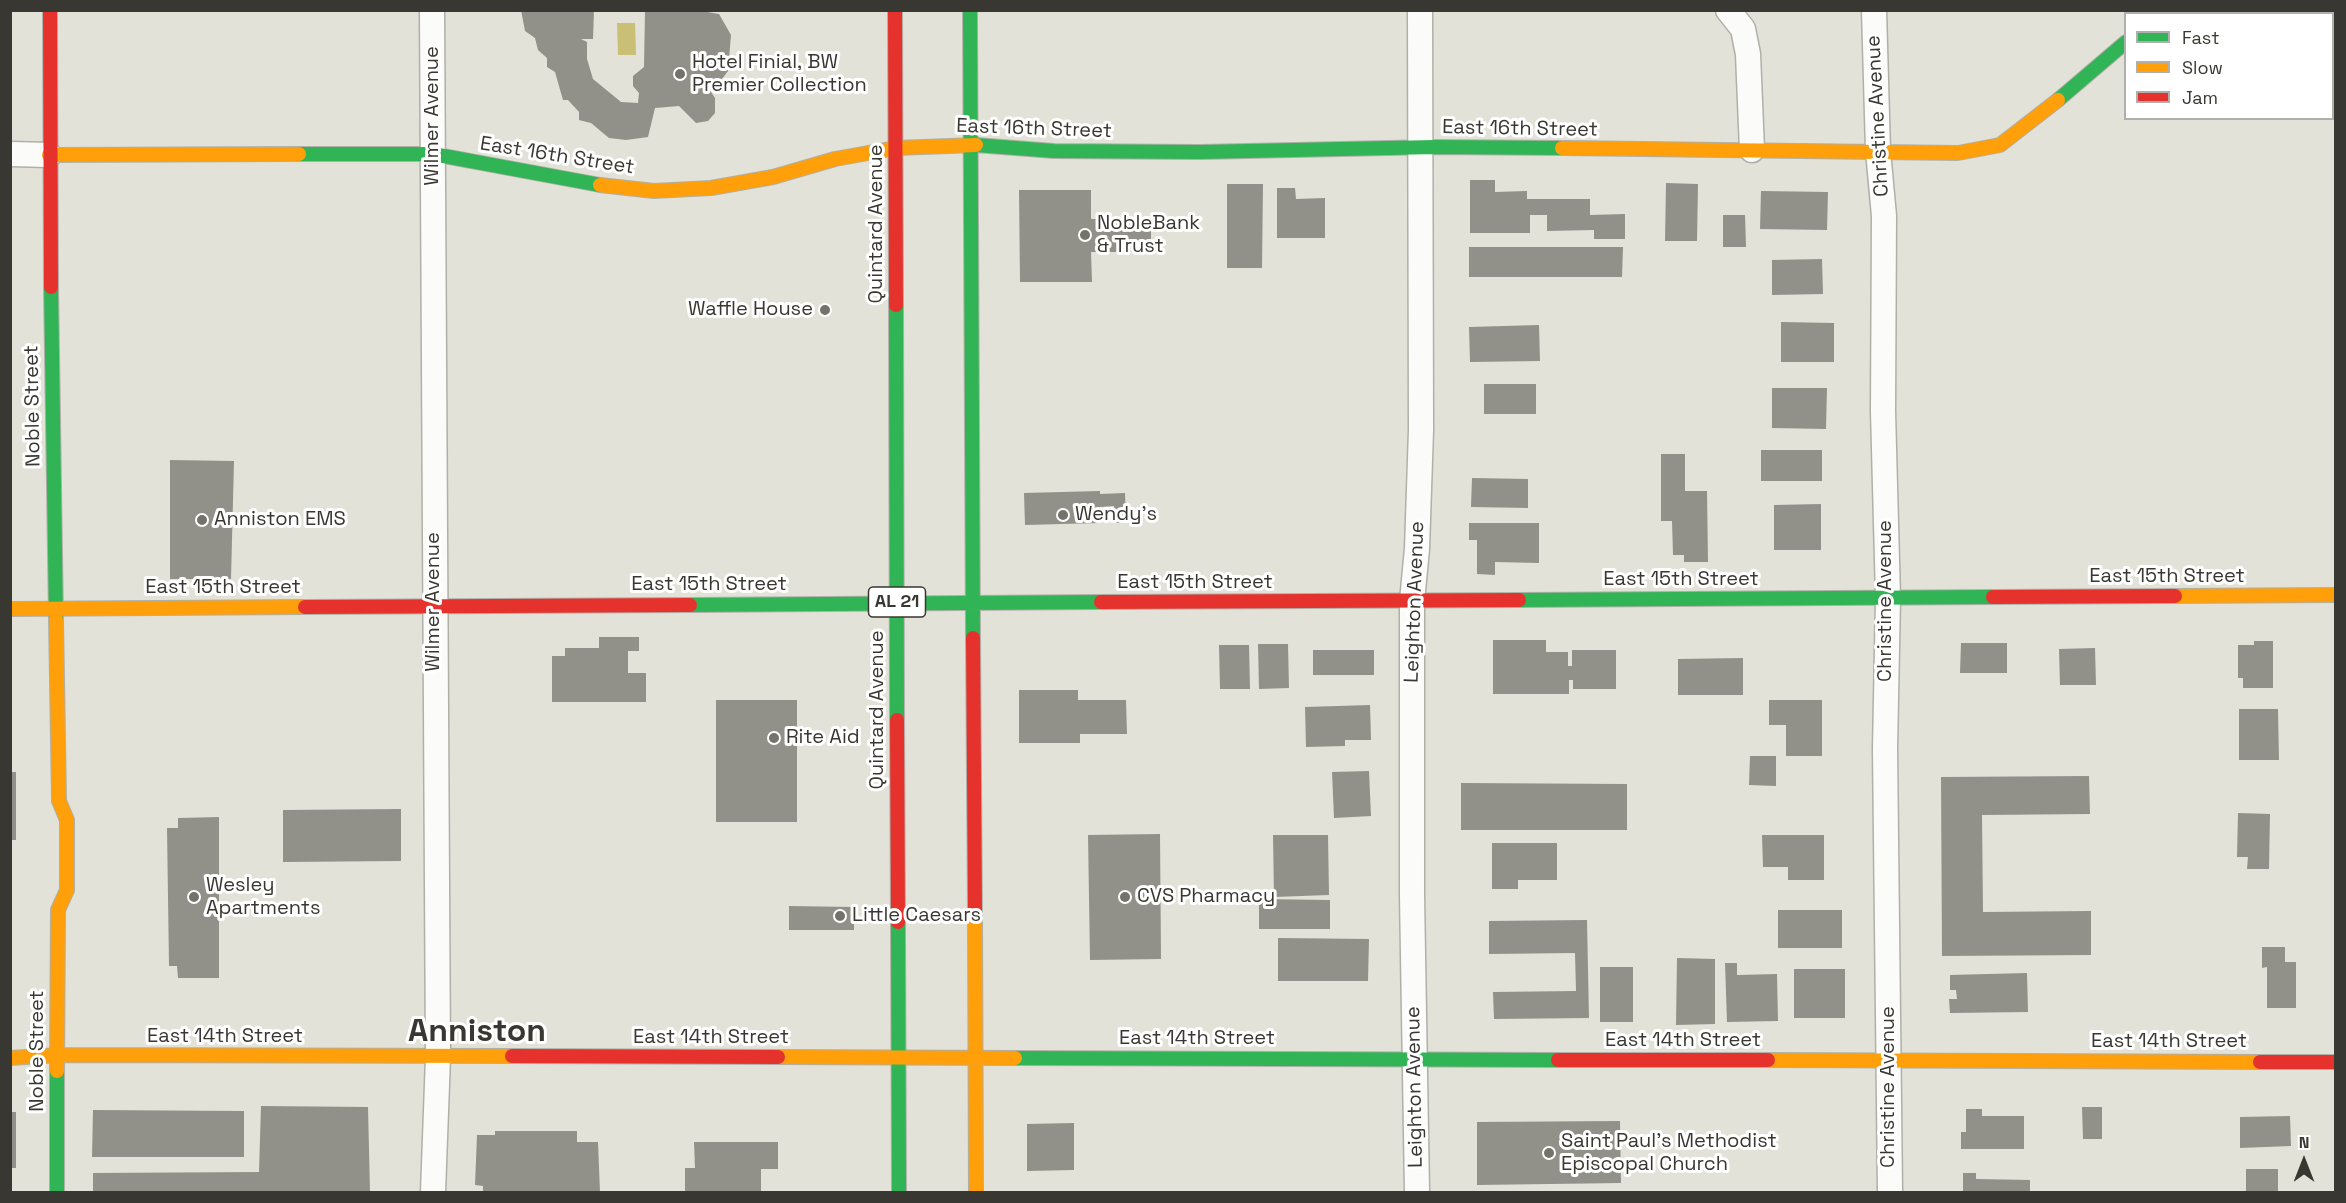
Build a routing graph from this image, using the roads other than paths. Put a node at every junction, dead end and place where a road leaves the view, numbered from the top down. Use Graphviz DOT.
graph roads {
  1 [pos="50,10"];
  2 [pos="432,10"];
  3 [pos="895,10"];
  4 [pos="970,10"];
  5 [pos="1420,10"];
  6 [pos="1728,10"];
  7 [pos="1874,10"];
  8 [pos="2124,44"];
  9 [pos="970,145"];
  10 [pos="1421,147"];
  11 [pos="896,148"];
  12 [pos="1752,150"];
  13 [pos="1878,151"];
  14 [pos="10,154"];
  15 [pos="433,154"];
  16 [pos="49,155"];
  17 [pos="2336,595"];
  18 [pos="1888,598"];
  19 [pos="1412,601"];
  20 [pos="973,603"];
  21 [pos="897,604"];
  22 [pos="434,606"];
  23 [pos="10,609"];
  24 [pos="55,609"];
  25 [pos="59,801"];
  26 [pos="50,823"];
  27 [pos="51,893"];
  28 [pos="58,910"];
  29 [pos="58,1056"];
  30 [pos="438,1056"];
  31 [pos="10,1058"];
  32 [pos="899,1058"];
  33 [pos="977,1058"];
  34 [pos="1415,1059"];
  35 [pos="1889,1061"];
  36 [pos="2336,1062"];
  37 [pos="57,1192"];
  38 [pos="433,1192"];
  39 [pos="899,1192"];
  40 [pos="976,1192"];
  41 [pos="1417,1192"];
  42 [pos="1890,1192"];
  1 -- 16 [label="main road, Noble Street"];
  2 -- 15 [label="street, Wilmer Avenue"];
  3 -- 11 [label="main road, Quintard Avenue / AL 21"];
  4 -- 9 [label="main road"];
  5 -- 10 [label="street, Leighton Avenue"];
  6 -- 12 [label="street"];
  7 -- 13 [label="street, Christine Avenue"];
  8 -- 13 [label="main road, East 16th Street"];
  9 -- 10 [label="main road, East 16th Street"];
  9 -- 11 [label="main road, East 16th Street"];
  9 -- 20 [label="main road"];
  10 -- 12 [label="main road, East 16th Street"];
  10 -- 19 [label="street, Leighton Avenue"];
  11 -- 15 [label="main road, East 16th Street"];
  11 -- 21 [label="main road, Quintard Avenue / AL 21"];
  12 -- 13 [label="main road, East 16th Street"];
  13 -- 18 [label="street, Christine Avenue"];
  14 -- 16 [label="street"];
  15 -- 16 [label="main road, East 16th Street"];
  15 -- 22 [label="street, Wilmer Avenue"];
  16 -- 24 [label="main road, Noble Street"];
  17 -- 18 [label="main road, East 15th Street"];
  18 -- 19 [label="main road, East 15th Street"];
  18 -- 35 [label="street, Christine Avenue"];
  19 -- 20 [label="main road, East 15th Street"];
  19 -- 34 [label="street, Leighton Avenue"];
  20 -- 21 [label="main road, East 15th Street"];
  20 -- 33 [label="main road"];
  21 -- 22 [label="main road, East 15th Street"];
  21 -- 32 [label="main road, Quintard Avenue / AL 21"];
  22 -- 24 [label="main road, East 15th Street"];
  22 -- 30 [label="street, Wilmer Avenue"];
  23 -- 24 [label="main road, East 15th Street"];
  24 -- 25 [label="main road, Noble Street"];
  25 -- 26 [label="main road, Noble Street"];
  25 -- 28 [label="main road, Noble Street"];
  27 -- 28 [label="main road, Noble Street"];
  28 -- 29 [label="main road, Noble Street"];
  29 -- 30 [label="main road, East 14th Street"];
  29 -- 31 [label="main road, East 14th Street"];
  29 -- 37 [label="main road, Noble Street"];
  30 -- 32 [label="main road, East 14th Street"];
  30 -- 38 [label="street, Wilmer Avenue"];
  32 -- 33 [label="main road, East 14th Street"];
  32 -- 39 [label="main road, Quintard Avenue / AL 21"];
  33 -- 34 [label="main road, East 14th Street"];
  33 -- 40 [label="main road"];
  34 -- 35 [label="main road, East 14th Street"];
  34 -- 41 [label="street, Leighton Avenue"];
  35 -- 36 [label="main road, East 14th Street"];
  35 -- 42 [label="street, Christine Avenue"];
}
